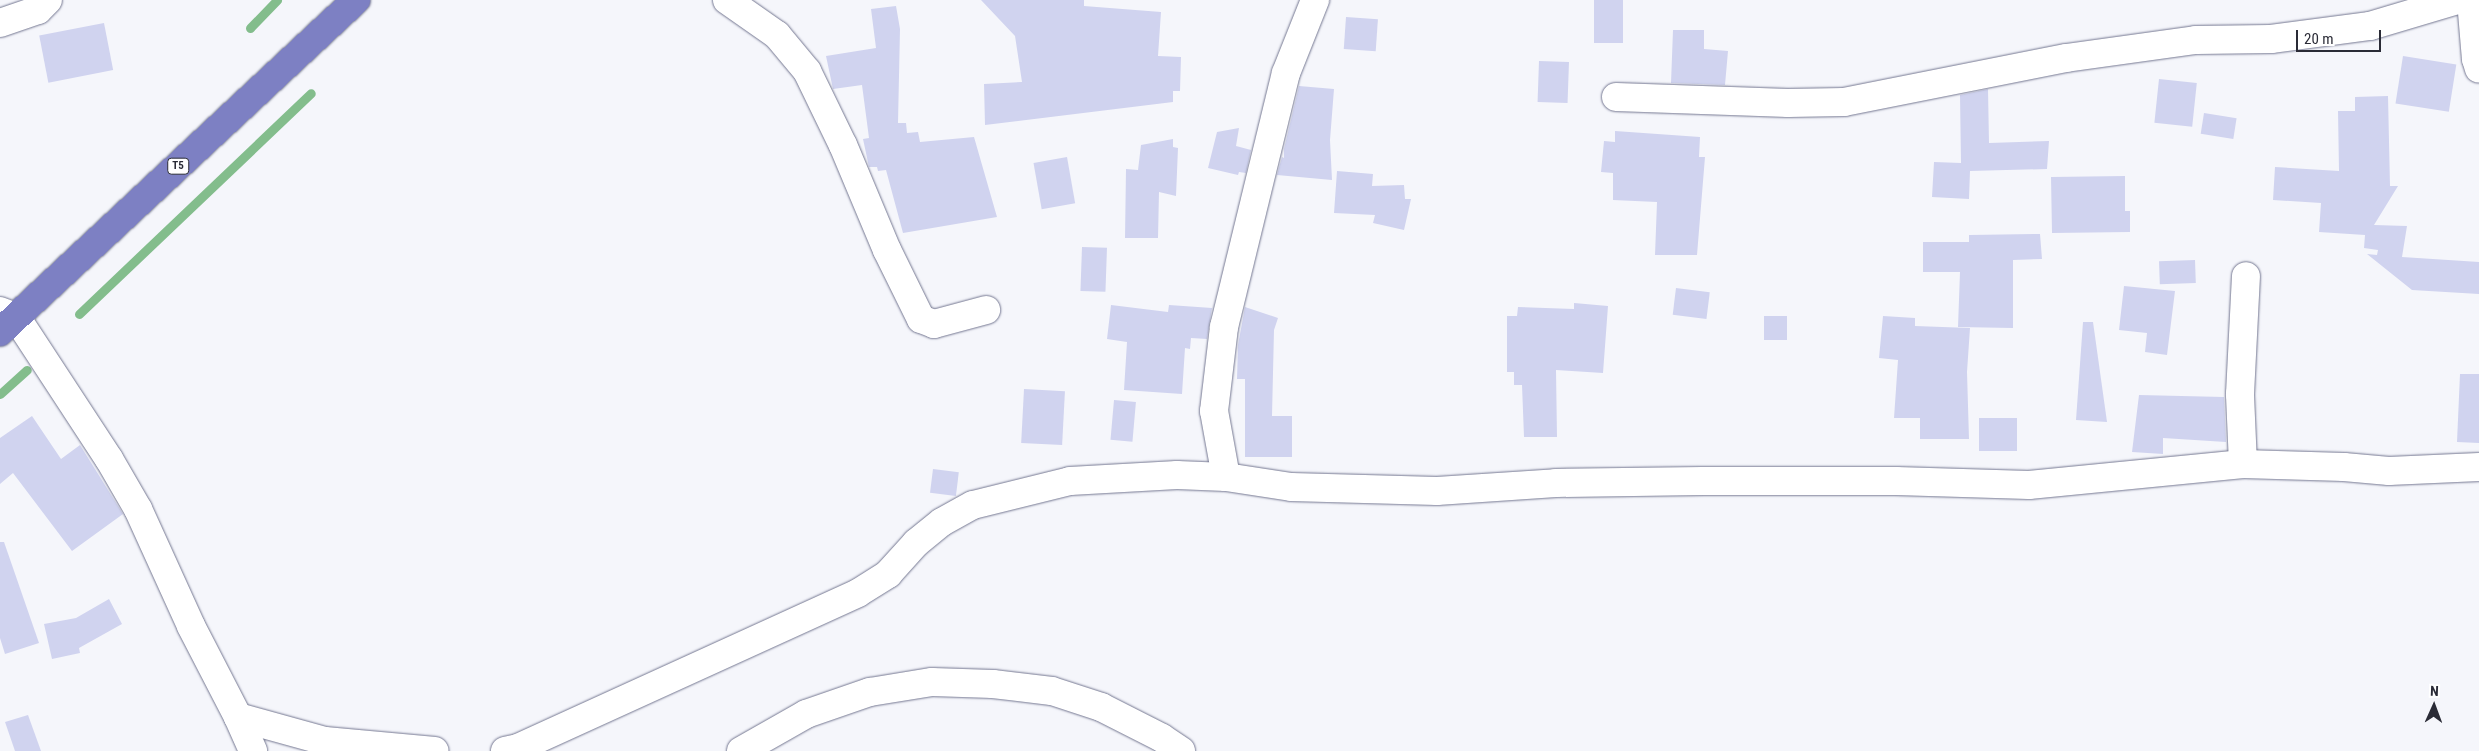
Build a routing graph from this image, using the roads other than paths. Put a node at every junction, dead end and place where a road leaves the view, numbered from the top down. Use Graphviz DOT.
graph roads {
  1 [pos="48,0"];
  2 [pos="356,0"];
  3 [pos="726,0"];
  4 [pos="1315,0"];
  5 [pos="2457,0"];
  6 [pos="2471,0"];
  7 [pos="0,23"];
  8 [pos="2479,69"];
  9 [pos="1616,97"];
  10 [pos="2246,276"];
  11 [pos="986,310"];
  12 [pos="5,320"];
  13 [pos="2243,464"];
  14 [pos="2479,467"];
  15 [pos="1226,477"];
  16 [pos="238,717"];
  17 [pos="253,751"];
  18 [pos="435,751"];
  19 [pos="505,751"];
  20 [pos="742,751"];
  21 [pos="1181,751"];
  1 -- 7 [label="street"];
  2 -- 12 [label="highway, T5"];
  3 -- 11 [label="street"];
  4 -- 15 [label="street"];
  5 -- 9 [label="street"];
  6 -- 8 [label="street"];
  10 -- 13 [label="street"];
  12 -- 16 [label="street"];
  13 -- 14 [label="street"];
  13 -- 15 [label="street"];
  15 -- 19 [label="street"];
  16 -- 17 [label="street"];
  16 -- 18 [label="street"];
  20 -- 21 [label="street"];
}
